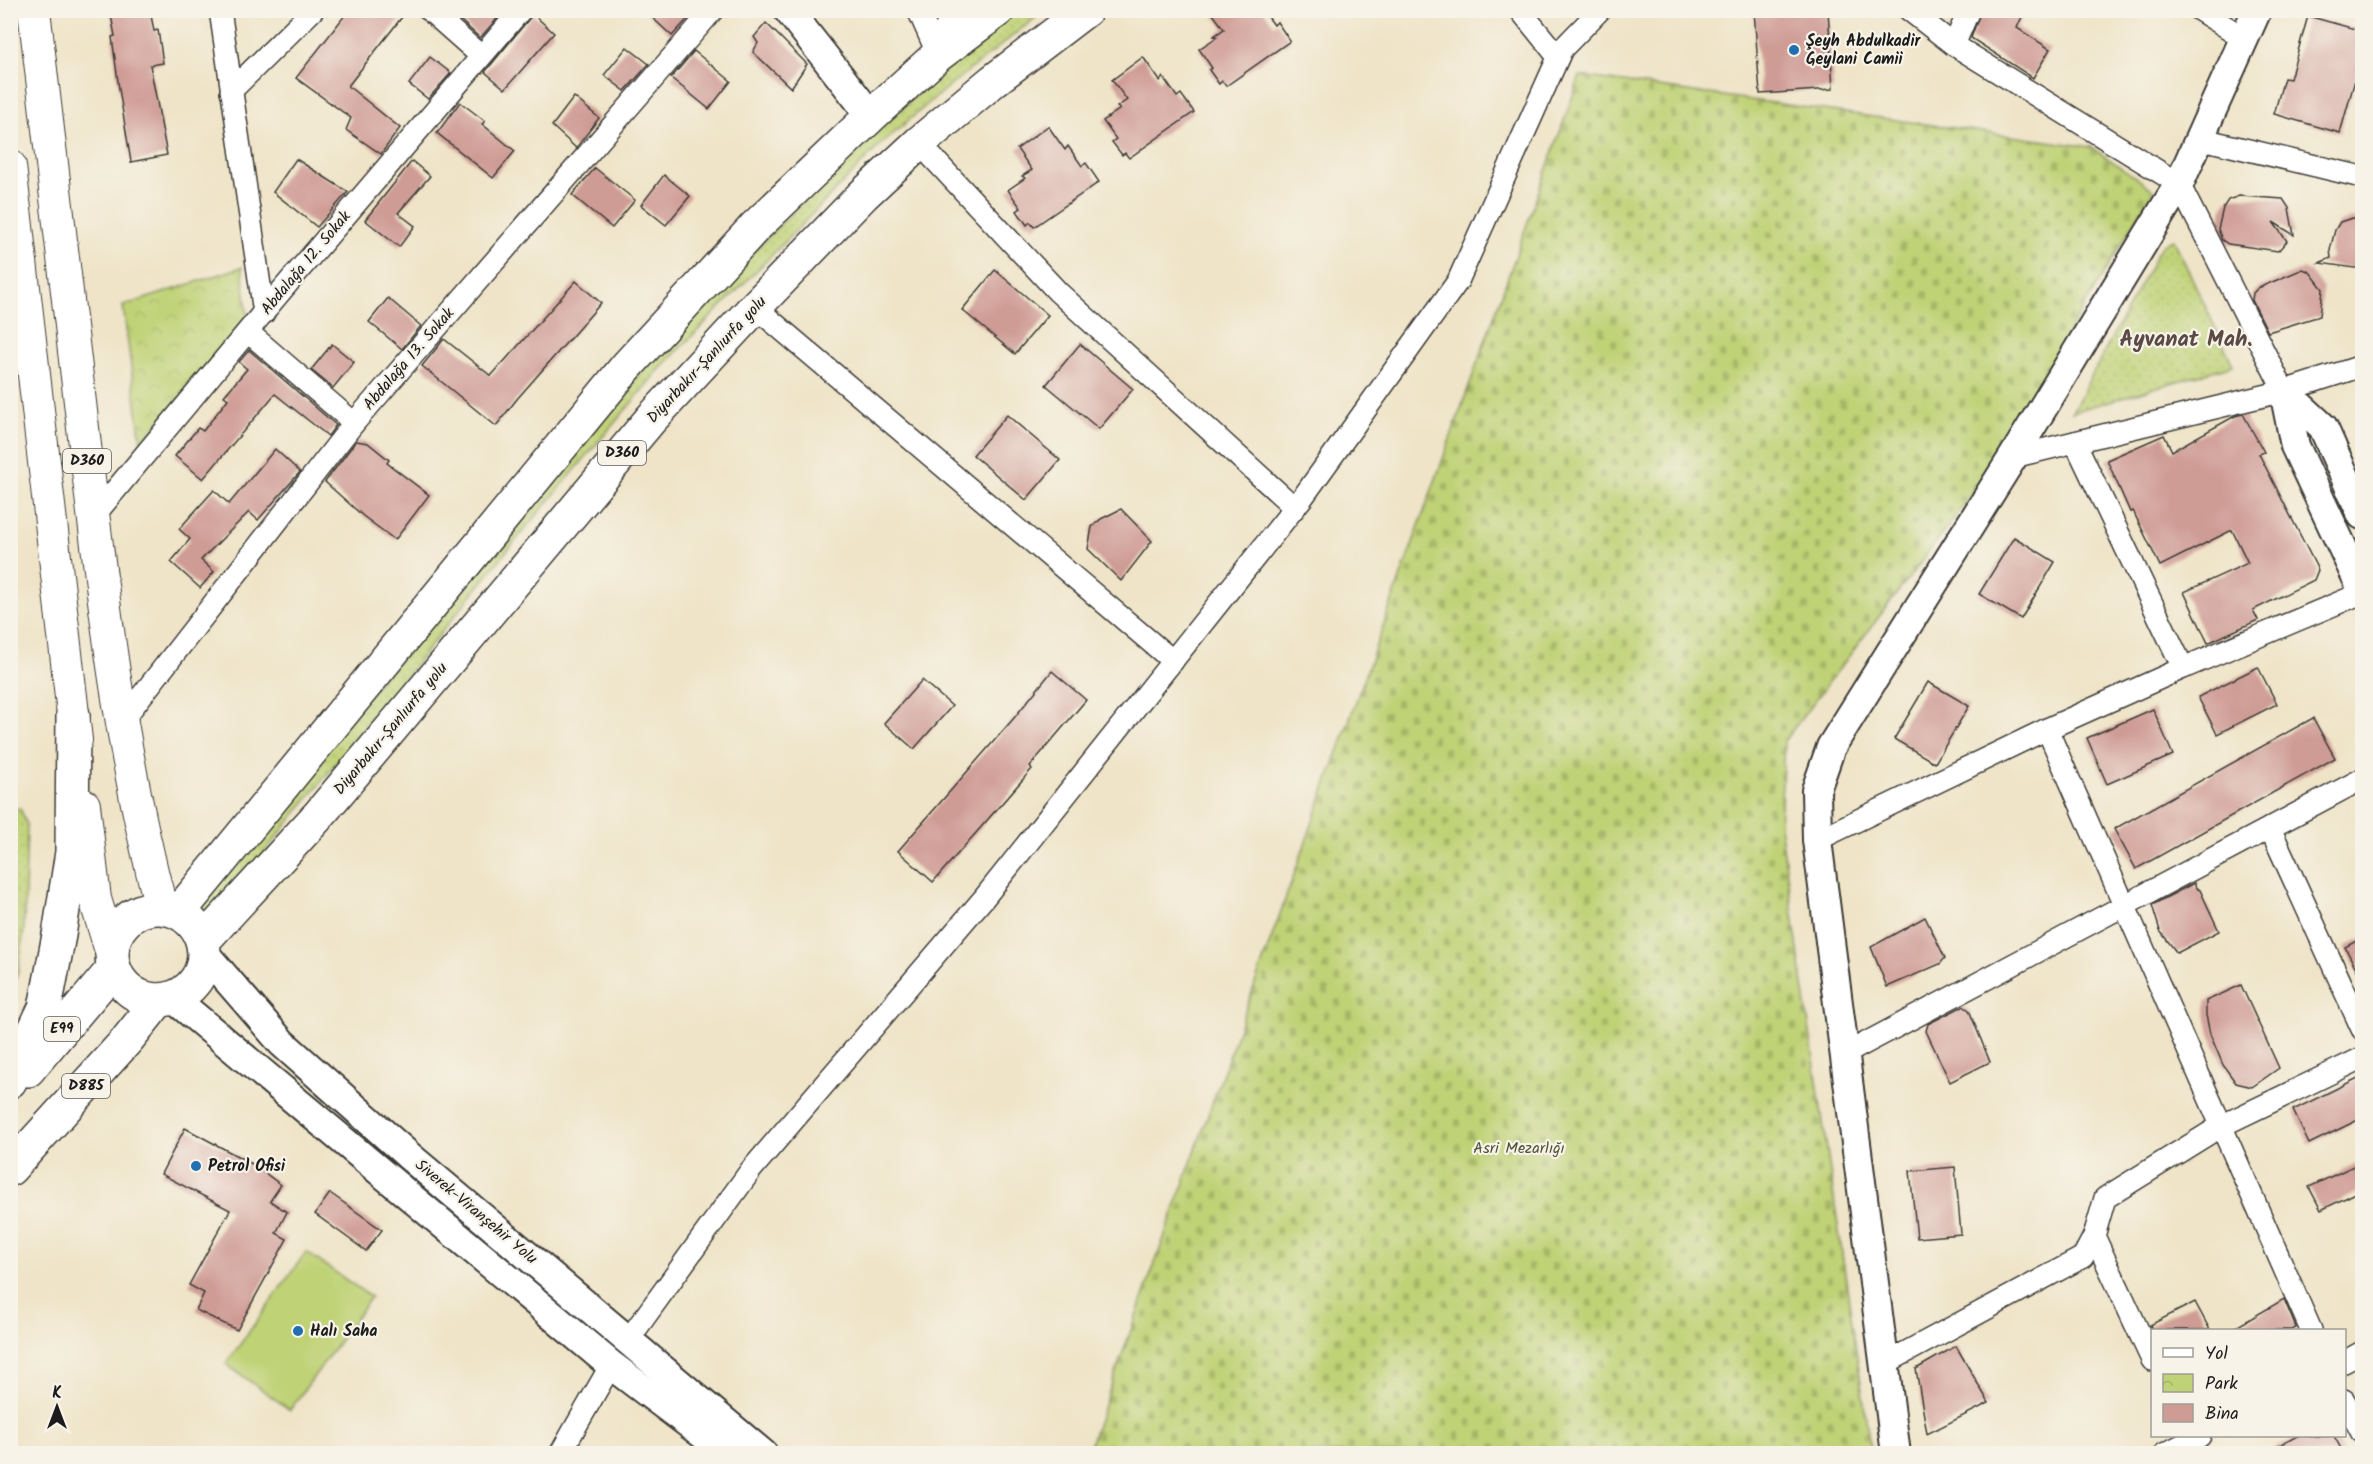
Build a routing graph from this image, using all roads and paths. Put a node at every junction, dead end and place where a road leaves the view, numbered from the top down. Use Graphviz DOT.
graph roads {
  1 [pos="34,10"];
  2 [pos="220,10"];
  3 [pos="313,10"];
  4 [pos="429,10"];
  5 [pos="521,10"];
  6 [pos="713,10"];
  7 [pos="788,10"];
  8 [pos="918,10"];
  9 [pos="957,10"];
  10 [pos="998,10"];
  11 [pos="1086,10"];
  12 [pos="1520,10"];
  13 [pos="1600,10"];
  14 [pos="1909,10"];
  15 [pos="1969,10"];
  16 [pos="2199,10"];
  17 [pos="2257,10"];
  18 [pos="2244,38"];
  19 [pos="1953,45"];
  20 [pos="938,55"];
  21 [pos="481,56"];
  22 [pos="1558,57"];
  23 [pos="231,91"];
  24 [pos="871,116"];
  25 [pos="2198,138"];
  26 [pos="919,143"];
  27 [pos="10,166"];
  28 [pos="2360,171"];
  29 [pos="2179,183"];
  30 [pos="755,307"];
  31 [pos="264,313"];
  32 [pos="248,332"];
  33 [pos="2362,366"];
  34 [pos="2284,391"];
  35 [pos="354,423"];
  36 [pos="2075,442"];
  37 [pos="2013,457"];
  38 [pos="1295,508"];
  39 [pos="2362,515"];
  40 [pos="93,517"];
  41 [pos="2362,591"];
  42 [pos="1173,661"];
  43 [pos="2183,668"];
  44 [pos="73,715"];
  45 [pos="122,721"];
  46 [pos="2047,729"];
  47 [pos="2362,779"];
  48 [pos="2270,828"];
  49 [pos="1817,840"];
  50 [pos="2124,906"];
  51 [pos="170,909"];
  52 [pos="204,947"];
  53 [pos="113,961"];
  54 [pos="166,999"];
  55 [pos="2362,1029"];
  56 [pos="1845,1054"];
  57 [pos="2362,1058"];
  58 [pos="10,1081"];
  59 [pos="10,1090"];
  60 [pos="2221,1126"];
  61 [pos="10,1169"];
  62 [pos="2094,1236"];
  63 [pos="2311,1329"];
  64 [pos="629,1340"];
  65 [pos="2362,1352"];
  66 [pos="2151,1358"];
  67 [pos="2346,1361"];
  68 [pos="1884,1364"];
  69 [pos="610,1365"];
  70 [pos="2346,1404"];
  71 [pos="2362,1433"];
  72 [pos="2193,1437"];
  73 [pos="560,1454"];
  74 [pos="729,1454"];
  75 [pos="763,1454"];
  76 [pos="1896,1454"];
  77 [pos="2164,1454"];
  1 -- 40 [label="main road, D360"];
  2 -- 23 [label="street"];
  3 -- 23 [label="street"];
  4 -- 21 [label="street"];
  5 -- 21 [label="street, Abdalağa 12. Sokak"];
  6 -- 35 [label="street, Abdalağa 13. Sokak"];
  7 -- 24 [label="street"];
  8 -- 20 [label="street"];
  9 -- 20 [label="street"];
  10 -- 20 [label="highway"];
  11 -- 26 [label="highway, Diyarbakır-Şanlıurfa yolu / D360"];
  12 -- 22 [label="street"];
  13 -- 22 [label="street"];
  14 -- 19 [label="street"];
  15 -- 19 [label="street"];
  16 -- 18 [label="street"];
  17 -- 18 [label="street"];
  18 -- 25 [label="street"];
  19 -- 29 [label="street"];
  20 -- 24 [label="highway"];
  21 -- 31 [label="street, Abdalağa 12. Sokak"];
  22 -- 38 [label="street"];
  23 -- 31 [label="street"];
  24 -- 51 [label="highway"];
  25 -- 28 [label="street"];
  25 -- 29 [label="street"];
  26 -- 30 [label="highway, Diyarbakır-Şanlıurfa yolu / D360"];
  26 -- 38 [label="street"];
  27 -- 44 [label="main road, D360"];
  29 -- 34 [label="street"];
  29 -- 37 [label="street"];
  30 -- 42 [label="street"];
  30 -- 52 [label="highway, Diyarbakır-Şanlıurfa yolu / D360"];
  31 -- 32 [label="street, Abdalağa 12. Sokak"];
  32 -- 35 [label="street"];
  32 -- 40 [label="street, Abdalağa 12. Sokak"];
  33 -- 34 [label="street"];
  34 -- 36 [label="street"];
  34 -- 39 [label="street"];
  34 -- 41 [label="street"];
  35 -- 45 [label="street, Abdalağa 13. Sokak"];
  36 -- 37 [label="street"];
  36 -- 43 [label="street"];
  37 -- 49 [label="street"];
  38 -- 42 [label="street"];
  40 -- 45 [label="main road, D360"];
  41 -- 43 [label="street"];
  42 -- 64 [label="street"];
  43 -- 46 [label="street"];
  44 -- 53 [label="main road, D360"];
  44 -- 58 [label="highway"];
  45 -- 51 [label="main road, D360"];
  46 -- 49 [label="street"];
  46 -- 50 [label="street"];
  47 -- 48 [label="street"];
  48 -- 50 [label="street"];
  48 -- 55 [label="street"];
  49 -- 56 [label="street"];
  50 -- 56 [label="street"];
  50 -- 60 [label="street"];
  51 -- 52 [label="highway"];
  51 -- 53 [label="highway"];
  52 -- 54 [label="highway"];
  52 -- 64 [label="street, Siverek-Viranşehir Yolu"];
  53 -- 54 [label="highway"];
  53 -- 59 [label="highway, E99"];
  54 -- 61 [label="highway, D885"];
  54 -- 69 [label="street, Siverek-Viranşehir Yolu"];
  56 -- 68 [label="street"];
  57 -- 60 [label="street"];
  60 -- 62 [label="street"];
  60 -- 63 [label="street"];
  62 -- 66 [label="street"];
  62 -- 68 [label="street"];
  64 -- 75 [label="street, Siverek-Viranşehir Yolu"];
  65 -- 67 [label="street"];
  68 -- 76 [label="street"];
  69 -- 73 [label="street"];
  69 -- 74 [label="street, Siverek-Viranşehir Yolu"];
  70 -- 71 [label="street"];
  72 -- 77 [label="street"];
}
